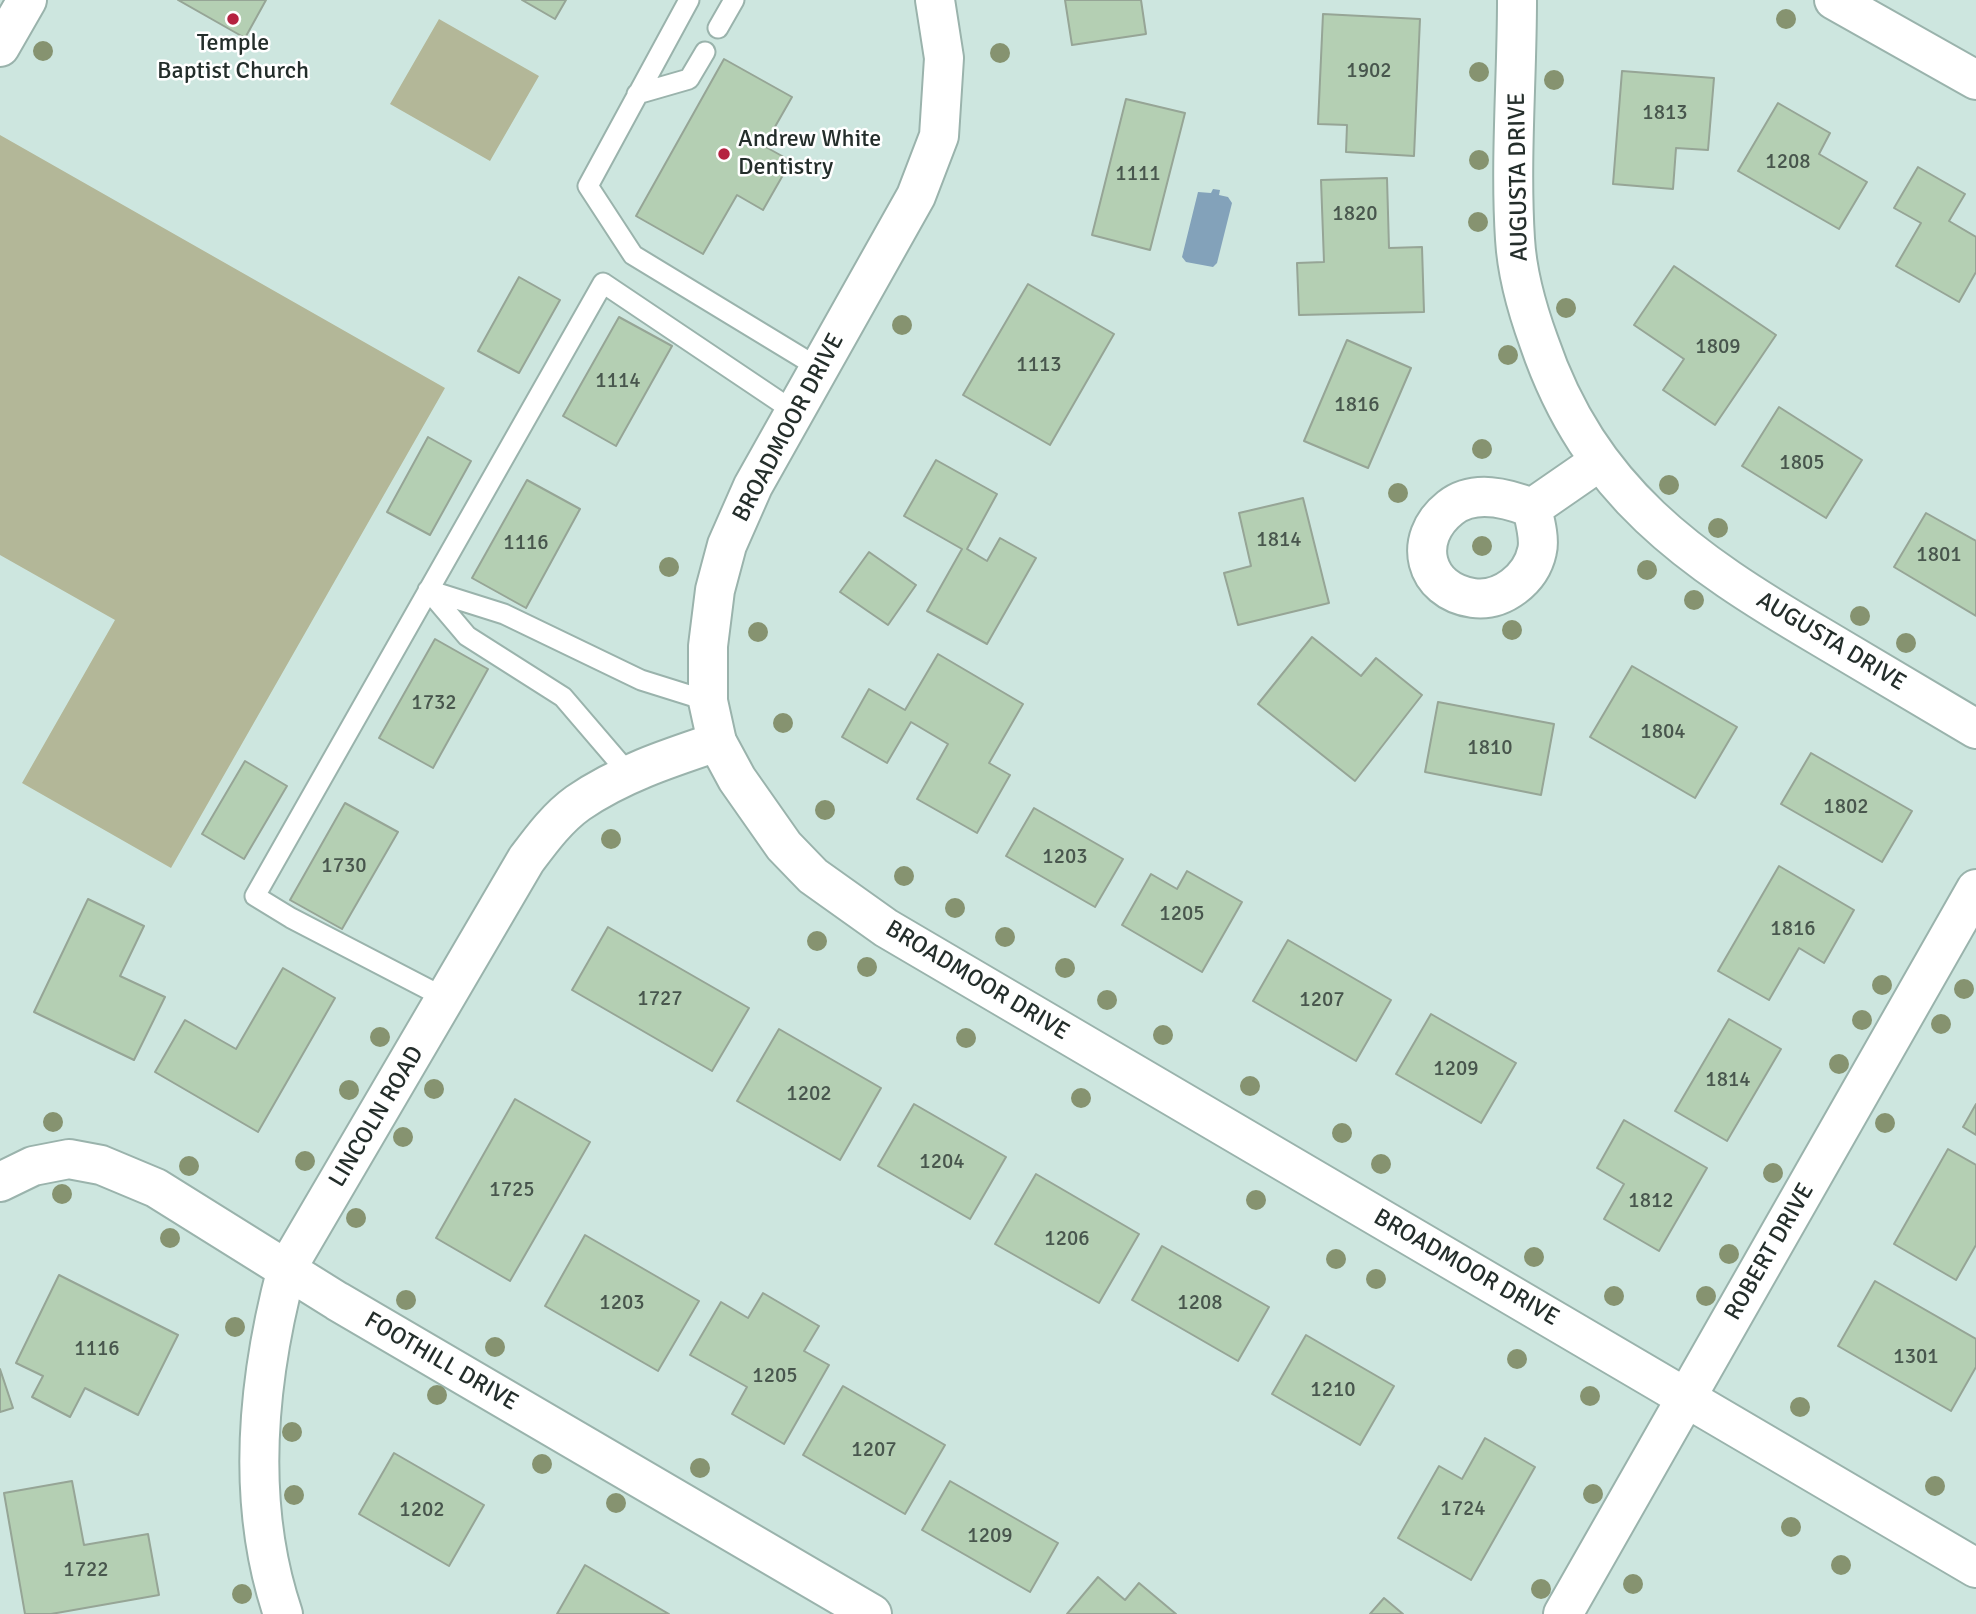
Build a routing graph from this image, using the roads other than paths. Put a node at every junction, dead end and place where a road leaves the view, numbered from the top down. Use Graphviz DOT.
graph roads {
  1 [pos="27,0"];
  2 [pos="690,0"];
  3 [pos="734,0"];
  4 [pos="935,0"];
  5 [pos="1517,0"];
  6 [pos="1834,0"];
  7 [pos="718,28"];
  8 [pos="0,47"];
  9 [pos="705,52"];
  10 [pos="1976,79"];
  11 [pos="637,94"];
  12 [pos="819,368"];
  13 [pos="794,412"];
  14 [pos="1600,461"];
  15 [pos="1532,509"];
  16 [pos="428,590"];
  17 [pos="708,701"];
  18 [pos="1976,729"];
  19 [pos="717,742"];
  20 [pos="629,774"];
  21 [pos="1976,889"];
  22 [pos="447,999"];
  23 [pos="0,1182"];
  24 [pos="287,1268"];
  25 [pos="1687,1398"];
  26 [pos="1976,1568"];
  27 [pos="283,1614"];
  28 [pos="872,1614"];
  29 [pos="1563,1614"];
  1 -- 8 [label="street"];
  2 -- 11 [label="lane"];
  3 -- 7 [label="lane"];
  4 -- 12 [label="street, BROADMOOR DRIVE"];
  5 -- 14 [label="street, AUGUSTA DRIVE"];
  6 -- 10 [label="street"];
  9 -- 11 [label="lane"];
  11 -- 12 [label="lane"];
  12 -- 13 [label="street, BROADMOOR DRIVE"];
  13 -- 16 [label="lane"];
  13 -- 17 [label="street, BROADMOOR DRIVE"];
  14 -- 15 [label="street"];
  14 -- 18 [label="street, AUGUSTA DRIVE"];
  16 -- 17 [label="lane"];
  16 -- 20 [label="lane"];
  16 -- 22 [label="lane"];
  17 -- 19 [label="street, BROADMOOR DRIVE"];
  19 -- 20 [label="street, LINCOLN ROAD"];
  19 -- 25 [label="street, BROADMOOR DRIVE"];
  20 -- 22 [label="street, LINCOLN ROAD"];
  21 -- 25 [label="street, ROBERT DRIVE"];
  22 -- 24 [label="street, LINCOLN ROAD"];
  23 -- 24 [label="street, FOOTHILL DRIVE"];
  24 -- 27 [label="street, LINCOLN ROAD"];
  24 -- 28 [label="street, FOOTHILL DRIVE"];
  25 -- 26 [label="street, BROADMOOR DRIVE"];
  25 -- 29 [label="street, ROBERT DRIVE"];
}
